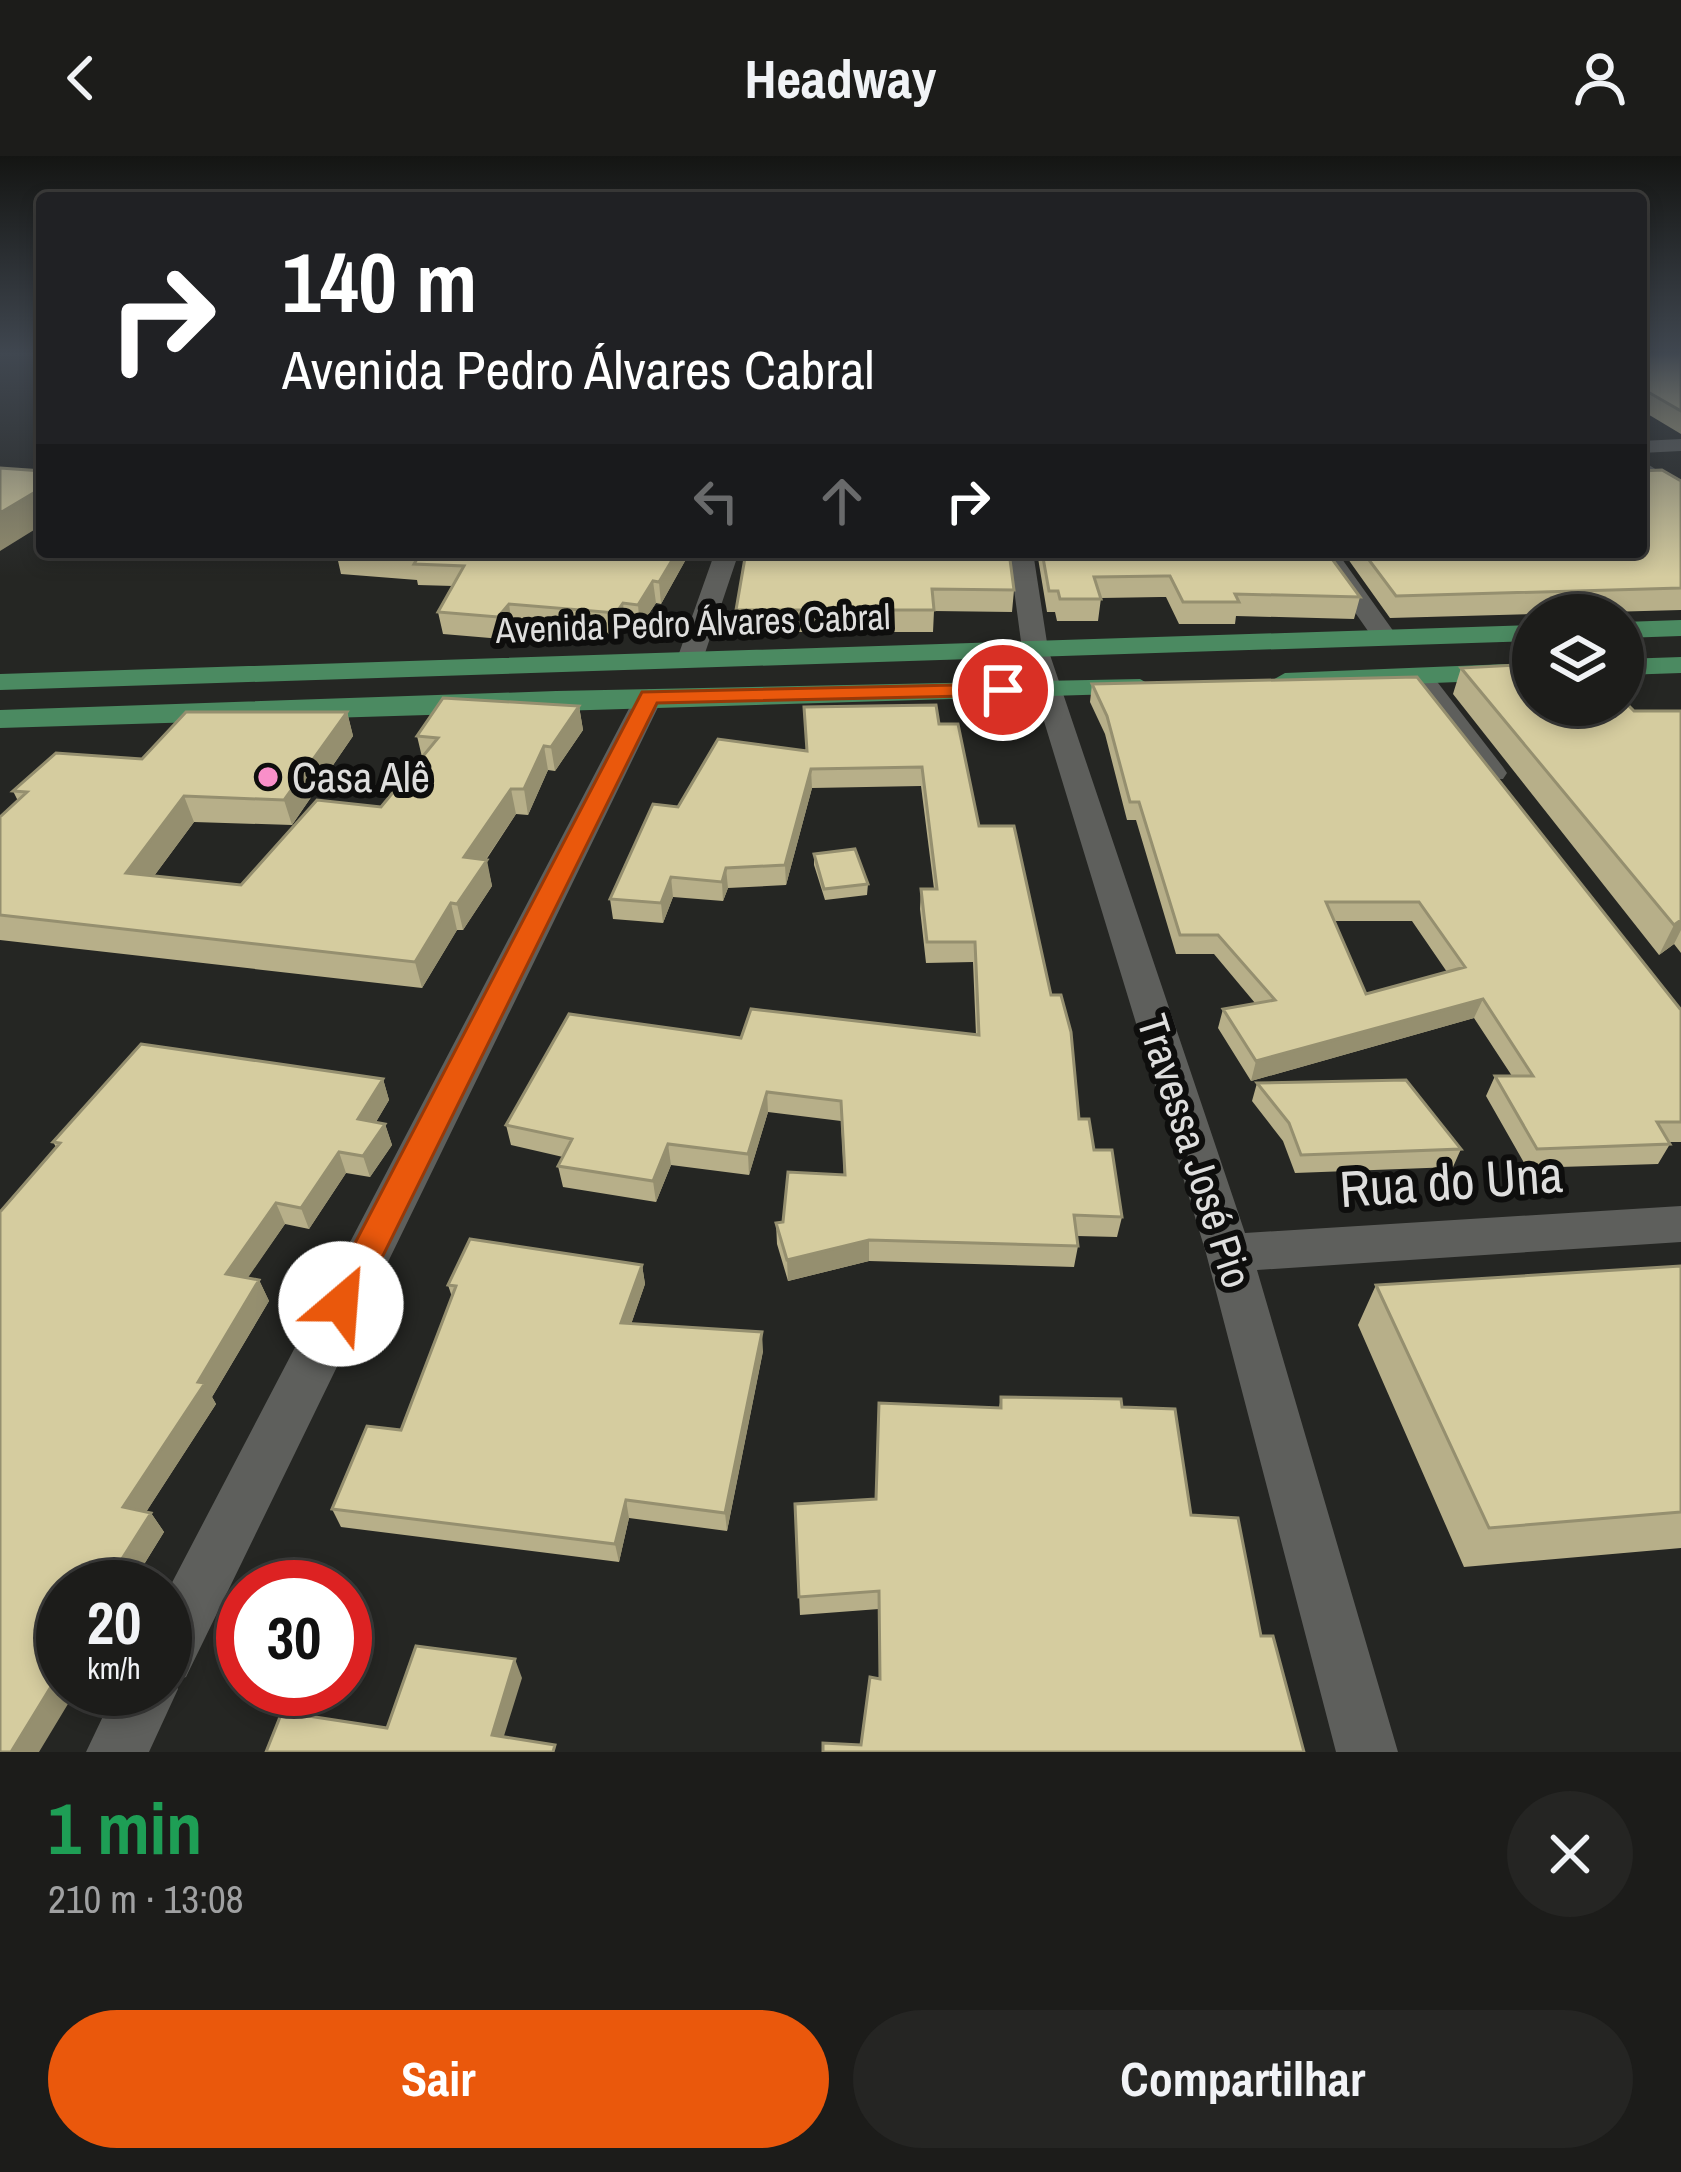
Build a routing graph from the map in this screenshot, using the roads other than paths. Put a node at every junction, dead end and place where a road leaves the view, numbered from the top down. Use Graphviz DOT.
graph roads {
  1 [pos="1681,445"];
  2 [pos="1647,447"];
  3 [pos="1647,470"];
  4 [pos="1681,495"];
  5 [pos="725,558"];
  6 [pos="1022,558"];
  7 [pos="1329,558"];
  8 [pos="1681,628"];
  9 [pos="1644,629"];
  10 [pos="1512,634"];
  11 [pos="1385,639"];
  12 [pos="1035,649"];
  13 [pos="690,658"];
  14 [pos="1681,665"];
  15 [pos="1644,667"];
  16 [pos="1512,672"];
  17 [pos="1418,676"];
  18 [pos="0,682"];
  19 [pos="1251,682"];
  20 [pos="1180,685"];
  21 [pos="1046,689"];
  22 [pos="649,697"];
  23 [pos="556,698"];
  24 [pos="0,718"];
  25 [pos="1514,802"];
  26 [pos="1681,1224"];
  27 [pos="1229,1253"];
  28 [pos="192,1603"];
  29 [pos="135,1716"];
  30 [pos="117,1752"];
  31 [pos="1367,1752"];
  1 -- 2 [label="street"];
  3 -- 4 [label="street"];
  5 -- 13 [label="street"];
  6 -- 12 [label="street, Travessa José Pio"];
  7 -- 11 [label="street"];
  8 -- 9 [label="main road"];
  10 -- 11 [label="main road, Avenida Pedro Álvares Cabral"];
  11 -- 12 [label="main road, Avenida Pedro Álvares Cabral"];
  12 -- 13 [label="main road, Avenida Pedro Álvares Cabral"];
  12 -- 21 [label="street, Travessa José Pio"];
  13 -- 18 [label="main road, Avenida Pedro Álvares Cabral"];
  13 -- 23 [label="main road"];
  14 -- 15 [label="main road"];
  16 -- 17 [label="main road"];
  17 -- 19 [label="main road"];
  17 -- 25 [label="street"];
  20 -- 21 [label="main road, Avenida Pedro Álvares Cabral"];
  21 -- 22 [label="main road, Avenida Pedro Álvares Cabral"];
  21 -- 27 [label="street, Travessa José Pio"];
  22 -- 23 [label="main road, Avenida Pedro Álvares Cabral"];
  22 -- 28 [label="street"];
  23 -- 24 [label="main road, Avenida Pedro Álvares Cabral"];
  26 -- 27 [label="street, Rua do Una"];
  27 -- 31 [label="street, Travessa José Pio"];
  29 -- 30 [label="street"];
}
